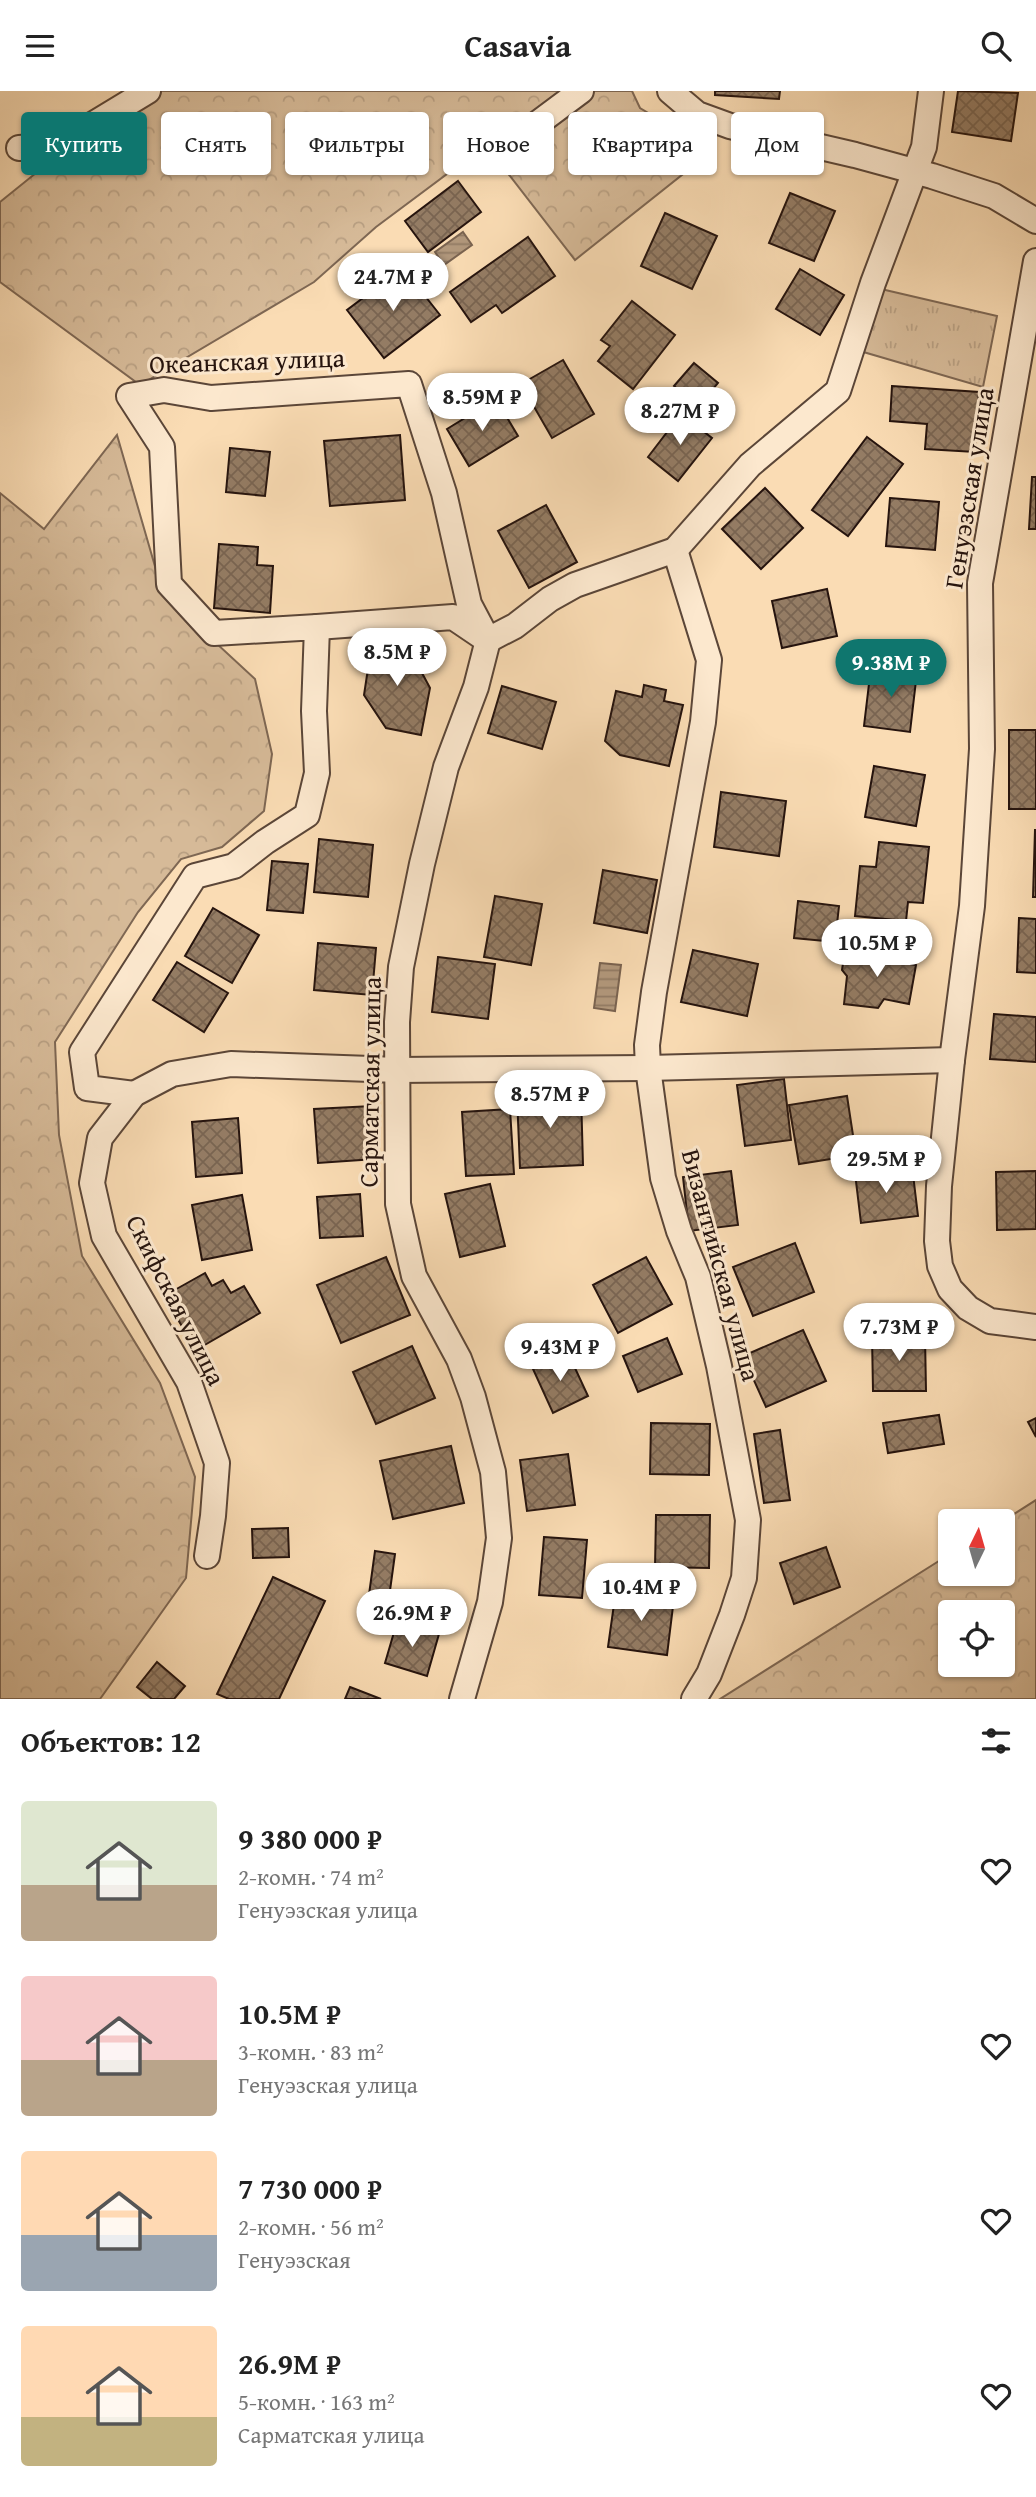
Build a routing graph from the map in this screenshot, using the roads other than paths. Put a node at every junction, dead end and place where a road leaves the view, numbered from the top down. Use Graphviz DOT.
graph roads {
  1 [pos="148,91"];
  2 [pos="580,91"];
  3 [pos="670,91"];
  4 [pos="931,91"];
  5 [pos="552,112"];
  6 [pos="19,148"];
  7 [pos="916,171"];
  8 [pos="1036,221"];
  9 [pos="1036,261"];
  10 [pos="675,550"];
  11 [pos="317,627"];
  12 [pos="488,640"];
  13 [pos="952,1060"];
  14 [pos="648,1068"];
  15 [pos="398,1070"];
  16 [pos="134,1094"];
  17 [pos="1036,1327"];
  18 [pos="207,1556"];
  19 [pos="462,1699"];
  20 [pos="694,1699"];
  1 -- 6 [label="street"];
  2 -- 5 [label="street"];
  3 -- 7 [label="street"];
  4 -- 7 [label="street"];
  7 -- 8 [label="street"];
  7 -- 10 [label="street"];
  9 -- 13 [label="street, Генуэзская улица"];
  10 -- 12 [label="street"];
  10 -- 14 [label="street, Византийская улица"];
  11 -- 12 [label="street"];
  11 -- 12 [label="street, Океанская улица"];
  11 -- 16 [label="street"];
  12 -- 15 [label="street, Сарматская улица"];
  13 -- 14 [label="street"];
  13 -- 17 [label="street, Генуэзская улица"];
  14 -- 15 [label="street"];
  14 -- 20 [label="street, Византийская улица"];
  15 -- 16 [label="street"];
  15 -- 19 [label="street, Сарматская улица"];
  16 -- 18 [label="street, Скифская улица"];
}
